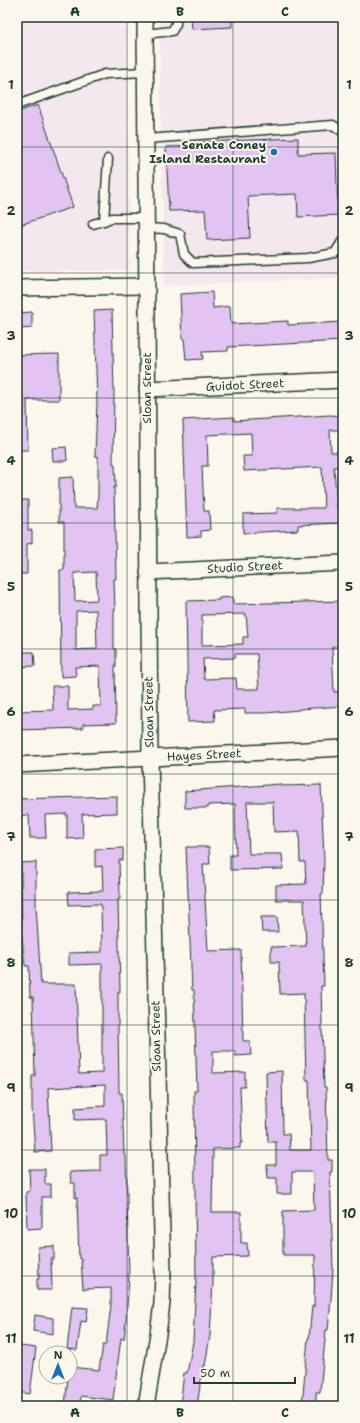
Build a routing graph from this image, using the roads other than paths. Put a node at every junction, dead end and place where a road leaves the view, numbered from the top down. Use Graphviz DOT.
graph roads {
  1 [pos="145,17"];
  2 [pos="176,17"];
  3 [pos="145,34"];
  4 [pos="145,72"];
  5 [pos="17,105"];
  6 [pos="343,132"];
  7 [pos="146,139"];
  8 [pos="108,159"];
  9 [pos="104,221"];
  10 [pos="146,223"];
  11 [pos="93,224"];
  12 [pos="343,240"];
  13 [pos="146,286"];
  14 [pos="17,288"];
  15 [pos="343,380"];
  16 [pos="147,389"];
  17 [pos="343,563"];
  18 [pos="148,572"];
  19 [pos="343,748"];
  20 [pos="150,757"];
  21 [pos="17,765"];
  22 [pos="146,1406"];
  1 -- 3 [label="street, Sloan Street"];
  2 -- 3 [label="lane"];
  3 -- 4 [label="street, Sloan Street"];
  4 -- 5 [label="lane"];
  4 -- 7 [label="street, Sloan Street"];
  6 -- 7 [label="lane"];
  7 -- 10 [label="street, Sloan Street"];
  8 -- 9 [label="lane"];
  9 -- 10 [label="lane"];
  9 -- 11 [label="lane"];
  10 -- 12 [label="lane"];
  10 -- 13 [label="street, Sloan Street"];
  13 -- 14 [label="street"];
  13 -- 16 [label="street, Sloan Street"];
  15 -- 16 [label="street, Guidot Street"];
  16 -- 18 [label="street, Sloan Street"];
  17 -- 18 [label="street, Studio Street"];
  18 -- 20 [label="street, Sloan Street"];
  19 -- 20 [label="street, Hayes Street"];
  20 -- 21 [label="street, Hayes Street"];
  20 -- 22 [label="street, Sloan Street"];
}
